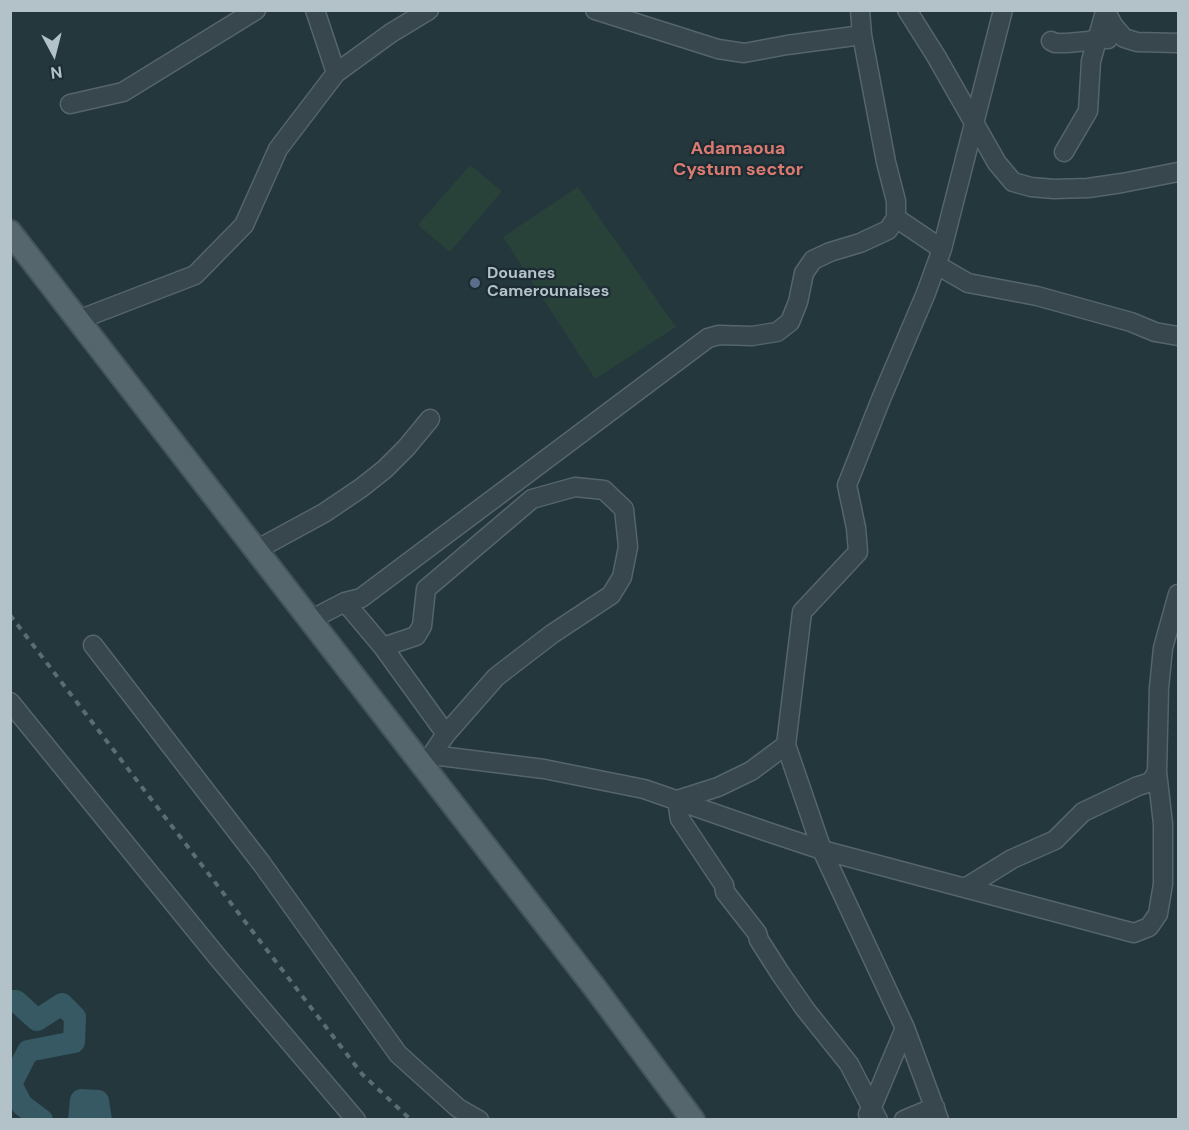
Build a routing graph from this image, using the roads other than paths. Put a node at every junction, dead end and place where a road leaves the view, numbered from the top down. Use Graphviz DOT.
graph roads {
  1 [pos="256,10"];
  2 [pos="315,10"];
  3 [pos="429,10"];
  4 [pos="595,10"];
  5 [pos="860,10"];
  6 [pos="907,10"];
  7 [pos="1003,10"];
  8 [pos="1105,11"];
  9 [pos="862,35"];
  10 [pos="1098,38"];
  11 [pos="1124,38"];
  12 [pos="1051,41"];
  13 [pos="1179,43"];
  14 [pos="336,73"];
  15 [pos="70,104"];
  16 [pos="974,124"];
  17 [pos="1064,152"];
  18 [pos="1179,172"];
  19 [pos="896,218"];
  20 [pos="10,232"];
  21 [pos="939,257"];
  22 [pos="78,320"];
  23 [pos="1179,336"];
  24 [pos="430,419"];
  25 [pos="256,550"];
  26 [pos="1179,594"];
  27 [pos="345,602"];
  28 [pos="310,620"];
  29 [pos="93,645"];
  30 [pos="383,646"];
  31 [pos="10,702"];
  32 [pos="446,734"];
  33 [pos="786,745"];
  34 [pos="428,761"];
  35 [pos="1156,772"];
  36 [pos="677,800"];
  37 [pos="822,849"];
  38 [pos="965,888"];
  39 [pos="905,1028"];
  40 [pos="937,1113"];
  41 [pos="872,1115"];
  42 [pos="357,1119"];
  43 [pos="479,1119"];
  44 [pos="693,1119"];
  45 [pos="904,1119"];
  1 -- 15 [label="street"];
  2 -- 14 [label="street"];
  3 -- 14 [label="street"];
  4 -- 9 [label="street"];
  5 -- 9 [label="street"];
  6 -- 16 [label="street"];
  7 -- 16 [label="street"];
  8 -- 10 [label="street"];
  8 -- 11 [label="street"];
  9 -- 19 [label="street"];
  10 -- 11 [label="street"];
  10 -- 12 [label="street"];
  10 -- 17 [label="street"];
  11 -- 13 [label="street"];
  14 -- 22 [label="street"];
  16 -- 18 [label="street"];
  16 -- 21 [label="street"];
  19 -- 21 [label="street"];
  19 -- 27 [label="street"];
  20 -- 22 [label="main road"];
  21 -- 23 [label="street"];
  21 -- 33 [label="street"];
  22 -- 25 [label="main road"];
  24 -- 25 [label="street"];
  25 -- 28 [label="main road"];
  26 -- 35 [label="street"];
  27 -- 28 [label="street"];
  27 -- 30 [label="street"];
  28 -- 34 [label="main road"];
  29 -- 43 [label="street"];
  30 -- 32 [label="street"];
  30 -- 32 [label="street"];
  31 -- 42 [label="street"];
  32 -- 34 [label="street"];
  33 -- 36 [label="street"];
  33 -- 37 [label="street"];
  34 -- 36 [label="street"];
  34 -- 44 [label="main road"];
  35 -- 38 [label="street"];
  35 -- 38 [label="street"];
  36 -- 37 [label="street"];
  36 -- 41 [label="street"];
  37 -- 38 [label="street"];
  37 -- 39 [label="street"];
  39 -- 40 [label="street"];
  39 -- 41 [label="street"];
  40 -- 45 [label="street"];
}
